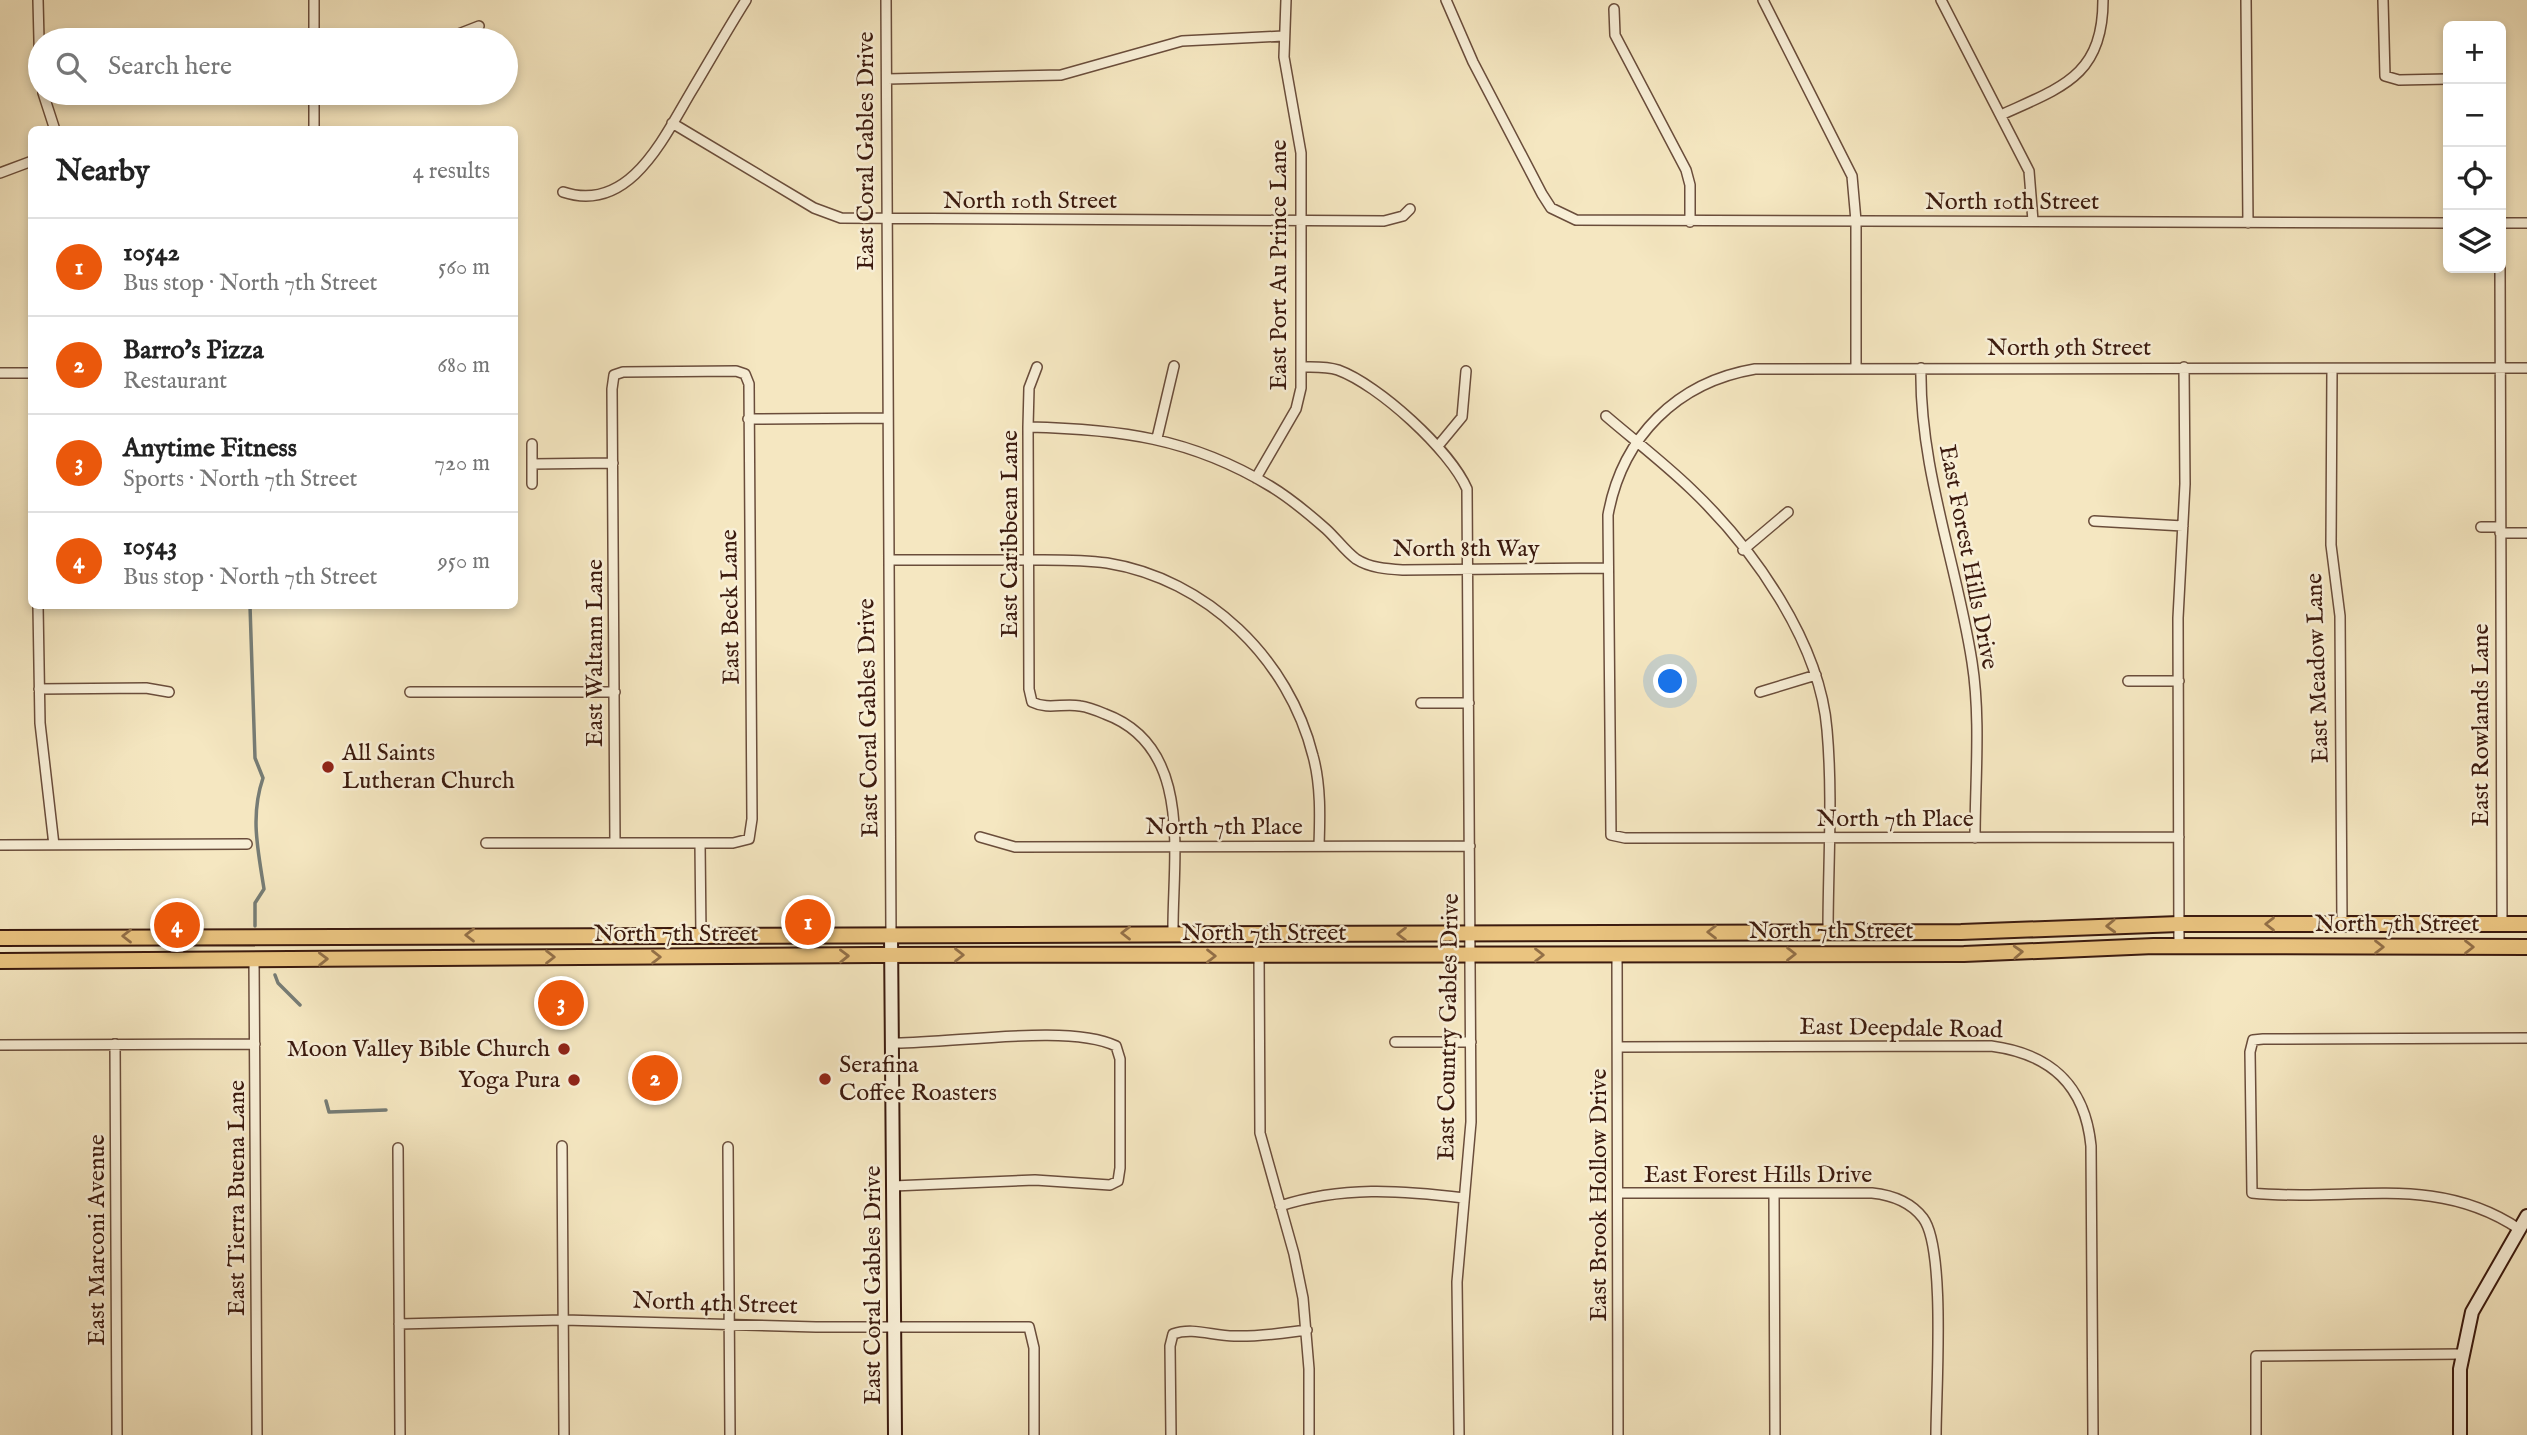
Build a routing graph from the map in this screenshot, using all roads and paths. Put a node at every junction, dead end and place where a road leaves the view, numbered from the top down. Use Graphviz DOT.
graph roads {
  1 [pos="38,0"];
  2 [pos="314,0"];
  3 [pos="746,0"];
  4 [pos="886,0"];
  5 [pos="1286,0"];
  6 [pos="1446,0"];
  7 [pos="1763,0"];
  8 [pos="1941,0"];
  9 [pos="2103,0"];
  10 [pos="2246,0"];
  11 [pos="2383,0"];
  12 [pos="1614,9"];
  13 [pos="479,26"];
  14 [pos="39,28"];
  15 [pos="314,28"];
  16 [pos="474,28"];
  17 [pos="1283,36"];
  18 [pos="887,79"];
  19 [pos="2443,79"];
  20 [pos="47,105"];
  21 [pos="314,105"];
  22 [pos="2001,115"];
  23 [pos="673,123"];
  24 [pos="54,126"];
  25 [pos="314,126"];
  26 [pos="28,162"];
  27 [pos="0,173"];
  28 [pos="563,192"];
  29 [pos="1410,209"];
  30 [pos="889,220"];
  31 [pos="1856,221"];
  32 [pos="2033,221"];
  33 [pos="1301,222"];
  34 [pos="1690,222"];
  35 [pos="2248,223"];
  36 [pos="2443,223"];
  37 [pos="2506,223"];
  38 [pos="2527,223"];
  39 [pos="2500,273"];
  40 [pos="1174,366"];
  41 [pos="1037,367"];
  42 [pos="1301,367"];
  43 [pos="2184,367"];
  44 [pos="2500,367"];
  45 [pos="1856,368"];
  46 [pos="1921,368"];
  47 [pos="2527,368"];
  48 [pos="2332,370"];
  49 [pos="1466,371"];
  50 [pos="0,373"];
  51 [pos="28,373"];
  52 [pos="614,375"];
  53 [pos="1606,416"];
  54 [pos="888,418"];
  55 [pos="748,419"];
  56 [pos="1028,427"];
  57 [pos="1157,438"];
  58 [pos="1636,442"];
  59 [pos="532,444"];
  60 [pos="1438,446"];
  61 [pos="613,463"];
  62 [pos="532,464"];
  63 [pos="1256,478"];
  64 [pos="532,484"];
  65 [pos="1788,512"];
  66 [pos="2094,521"];
  67 [pos="2183,526"];
  68 [pos="2481,527"];
  69 [pos="2500,530"];
  70 [pos="2527,533"];
  71 [pos="1743,550"];
  72 [pos="889,560"];
  73 [pos="1029,560"];
  74 [pos="1607,568"];
  75 [pos="1469,569"];
  76 [pos="38,609"];
  77 [pos="1816,675"];
  78 [pos="2128,681"];
  79 [pos="2179,681"];
  80 [pos="39,689"];
  81 [pos="169,692"];
  82 [pos="410,692"];
  83 [pos="615,692"];
  84 [pos="1760,692"];
  85 [pos="1469,703"];
  86 [pos="1421,704"];
  87 [pos="980,837"];
  88 [pos="2179,837"];
  89 [pos="1829,838"];
  90 [pos="1975,838"];
  91 [pos="485,843"];
  92 [pos="615,843"];
  93 [pos="700,843"];
  94 [pos="247,844"];
  95 [pos="0,845"];
  96 [pos="54,845"];
  97 [pos="1174,846"];
  98 [pos="1319,846"];
  99 [pos="1470,846"];
  100 [pos="2342,923"];
  101 [pos="2179,924"];
  102 [pos="2412,924"];
  103 [pos="2502,924"];
  104 [pos="2527,924"];
  105 [pos="1828,932"];
  106 [pos="1173,933"];
  107 [pos="891,934"];
  108 [pos="1471,934"];
  109 [pos="701,935"];
  110 [pos="269,936"];
  111 [pos="0,937"];
  112 [pos="2179,946"];
  113 [pos="2412,946"];
  114 [pos="2527,947"];
  115 [pos="891,955"];
  116 [pos="1471,955"];
  117 [pos="1617,955"];
  118 [pos="1259,956"];
  119 [pos="227,960"];
  120 [pos="254,960"];
  121 [pos="293,960"];
  122 [pos="0,961"];
  123 [pos="2527,1038"];
  124 [pos="1395,1042"];
  125 [pos="1471,1042"];
  126 [pos="893,1043"];
  127 [pos="115,1044"];
  128 [pos="255,1044"];
  129 [pos="0,1045"];
  130 [pos="1618,1047"];
  131 [pos="562,1146"];
  132 [pos="728,1147"];
  133 [pos="398,1148"];
  134 [pos="893,1186"];
  135 [pos="1618,1193"];
  136 [pos="1774,1194"];
  137 [pos="1464,1198"];
  138 [pos="1280,1206"];
  139 [pos="2527,1216"];
  140 [pos="2519,1229"];
  141 [pos="564,1320"];
  142 [pos="399,1324"];
  143 [pos="730,1324"];
  144 [pos="895,1328"];
  145 [pos="1307,1330"];
  146 [pos="2462,1354"];
  147 [pos="117,1435"];
  148 [pos="257,1435"];
  149 [pos="400,1435"];
  150 [pos="564,1435"];
  151 [pos="730,1435"];
  152 [pos="895,1435"];
  153 [pos="1034,1435"];
  154 [pos="1171,1435"];
  155 [pos="1309,1435"];
  156 [pos="1459,1435"];
  157 [pos="1618,1435"];
  158 [pos="1775,1435"];
  159 [pos="1936,1435"];
  160 [pos="2092,1435"];
  161 [pos="2256,1435"];
  162 [pos="2460,1435"];
  1 -- 14 [label="street"];
  2 -- 15 [label="street"];
  3 -- 23 [label="street"];
  4 -- 18 [label="street, East Coral Gables Drive"];
  5 -- 17 [label="street, East Port Au Prince Lane"];
  6 -- 34 [label="street, North 10th Street"];
  7 -- 31 [label="street"];
  8 -- 22 [label="street"];
  9 -- 22 [label="street"];
  10 -- 35 [label="street"];
  11 -- 19 [label="street"];
  12 -- 34 [label="street"];
  13 -- 16 [label="street"];
  17 -- 18 [label="street"];
  17 -- 33 [label="street, East Port Au Prince Lane"];
  18 -- 30 [label="street, East Coral Gables Drive"];
  20 -- 24 [label="street"];
  21 -- 25 [label="street"];
  22 -- 32 [label="street"];
  23 -- 28 [label="street"];
  23 -- 30 [label="street, North 10th Street"];
  26 -- 27 [label="street"];
  29 -- 33 [label="street, North 10th Street"];
  30 -- 33 [label="street, North 10th Street"];
  30 -- 54 [label="street, East Coral Gables Drive"];
  31 -- 32 [label="street, North 10th Street"];
  31 -- 34 [label="street, North 10th Street"];
  31 -- 45 [label="street"];
  32 -- 35 [label="street, North 10th Street"];
  33 -- 42 [label="street, East Port Au Prince Lane"];
  35 -- 36 [label="street, North 10th Street"];
  37 -- 38 [label="street"];
  39 -- 44 [label="street, East Rowlands Lane"];
  40 -- 57 [label="street"];
  41 -- 56 [label="street, East Caribbean Lane"];
  42 -- 60 [label="street"];
  42 -- 63 [label="street, East Port Au Prince Lane"];
  43 -- 46 [label="street, North 9th Street"];
  43 -- 48 [label="street, North 9th Street"];
  43 -- 67 [label="street"];
  44 -- 47 [label="street, North 9th Street"];
  44 -- 48 [label="street, North 9th Street"];
  44 -- 69 [label="street, East Rowlands Lane"];
  45 -- 46 [label="street, North 9th Street"];
  45 -- 58 [label="street, North 9th Street"];
  46 -- 90 [label="street, East Forest Hills Drive"];
  48 -- 100 [label="street, East Meadow Lane"];
  49 -- 60 [label="street"];
  50 -- 51 [label="street"];
  52 -- 55 [label="street, East Beck Lane"];
  52 -- 61 [label="street, East Waltann Lane"];
  53 -- 58 [label="street"];
  54 -- 55 [label="street"];
  54 -- 72 [label="street, East Coral Gables Drive"];
  55 -- 93 [label="street, East Beck Lane"];
  56 -- 57 [label="street, North 8th Way"];
  56 -- 73 [label="street, East Caribbean Lane"];
  57 -- 63 [label="street, North 8th Way"];
  58 -- 71 [label="street"];
  58 -- 74 [label="street"];
  59 -- 62 [label="street"];
  60 -- 75 [label="street, East Country Gables Drive"];
  61 -- 62 [label="street"];
  61 -- 83 [label="street, East Waltann Lane"];
  62 -- 64 [label="street"];
  63 -- 75 [label="street, North 8th Way"];
  65 -- 71 [label="street"];
  66 -- 67 [label="street"];
  67 -- 79 [label="street"];
  68 -- 69 [label="street"];
  69 -- 70 [label="street"];
  69 -- 103 [label="street, East Rowlands Lane"];
  71 -- 77 [label="street"];
  72 -- 73 [label="street"];
  72 -- 107 [label="street, East Coral Gables Drive"];
  73 -- 97 [label="street, East Caribbean Lane"];
  73 -- 98 [label="street"];
  74 -- 75 [label="street, North 8th Way"];
  74 -- 89 [label="street, North 7th Place"];
  75 -- 85 [label="street, East Country Gables Drive"];
  76 -- 80 [label="street"];
  77 -- 84 [label="street"];
  77 -- 89 [label="street"];
  78 -- 79 [label="street"];
  79 -- 88 [label="street"];
  80 -- 81 [label="street"];
  80 -- 96 [label="street"];
  82 -- 83 [label="street"];
  83 -- 92 [label="street, East Waltann Lane"];
  85 -- 86 [label="street"];
  85 -- 99 [label="street, East Country Gables Drive"];
  87 -- 97 [label="street, North 7th Place"];
  88 -- 90 [label="street, North 7th Place"];
  88 -- 101 [label="street"];
  89 -- 90 [label="street, North 7th Place"];
  89 -- 105 [label="street"];
  91 -- 92 [label="street"];
  92 -- 93 [label="street"];
  93 -- 109 [label="street"];
  94 -- 96 [label="street"];
  95 -- 96 [label="street"];
  97 -- 98 [label="street, North 7th Place"];
  97 -- 106 [label="street"];
  98 -- 99 [label="street, North 7th Place"];
  99 -- 108 [label="street, East Country Gables Drive"];
  100 -- 101 [label="main road, North 7th Street, one-way"];
  100 -- 102 [label="main road, North 7th Street"];
  101 -- 105 [label="main road, North 7th Street, one-way"];
  101 -- 112 [label="street"];
  102 -- 103 [label="main road, North 7th Street"];
  102 -- 113 [label="main road"];
  103 -- 104 [label="main road, North 7th Street"];
  105 -- 108 [label="main road, North 7th Street, one-way"];
  106 -- 107 [label="main road, North 7th Street, one-way"];
  108 -- 106 [label="main road, North 7th Street, one-way"];
  107 -- 109 [label="main road, North 7th Street"];
  107 -- 115 [label="street, East Coral Gables Drive"];
  108 -- 116 [label="street, East Country Gables Drive"];
  109 -- 110 [label="main road, North 7th Street, one-way"];
  110 -- 111 [label="main road, North 7th Street, one-way"];
  110 -- 119 [label="main road"];
  110 -- 121 [label="main road"];
  112 -- 113 [label="main road, North 7th Street, one-way"];
  117 -- 112 [label="main road, North 7th Street, one-way"];
  113 -- 114 [label="main road, North 7th Street, one-way"];
  115 -- 118 [label="main road, North 7th Street, one-way"];
  121 -- 115 [label="main road, North 7th Street, one-way"];
  115 -- 126 [label="street, East Coral Gables Drive"];
  116 -- 117 [label="main road, North 7th Street, one-way"];
  116 -- 118 [label="main road, North 7th Street"];
  116 -- 125 [label="street, East Country Gables Drive"];
  117 -- 130 [label="street, East Brook Hollow Drive"];
  118 -- 138 [label="street"];
  119 -- 120 [label="main road, North 7th Street"];
  119 -- 122 [label="main road, North 7th Street"];
  120 -- 121 [label="main road, North 7th Street"];
  120 -- 128 [label="street, East Tierra Buena Lane"];
  123 -- 140 [label="street"];
  124 -- 125 [label="street"];
  125 -- 137 [label="street, East Country Gables Drive"];
  126 -- 134 [label="street, East Coral Gables Drive"];
  126 -- 134 [label="street"];
  127 -- 128 [label="street"];
  127 -- 129 [label="street"];
  127 -- 147 [label="street, East Marconi Avenue"];
  128 -- 148 [label="street, East Tierra Buena Lane"];
  130 -- 135 [label="street, East Brook Hollow Drive"];
  130 -- 160 [label="street, East Deepdale Road"];
  131 -- 141 [label="street"];
  132 -- 143 [label="street"];
  133 -- 142 [label="street"];
  134 -- 144 [label="street, East Coral Gables Drive"];
  135 -- 136 [label="street, East Forest Hills Drive"];
  135 -- 157 [label="street, East Brook Hollow Drive"];
  136 -- 158 [label="street"];
  136 -- 159 [label="street, East Forest Hills Drive"];
  137 -- 138 [label="street"];
  137 -- 156 [label="street, East Country Gables Drive"];
  138 -- 145 [label="street"];
  139 -- 140 [label="street"];
  140 -- 146 [label="street"];
  141 -- 142 [label="street, North 4th Street"];
  141 -- 143 [label="street, North 4th Street"];
  141 -- 150 [label="street"];
  142 -- 149 [label="street"];
  143 -- 144 [label="street, North 4th Street"];
  143 -- 151 [label="street"];
  144 -- 152 [label="street, East Coral Gables Drive"];
  144 -- 153 [label="street, North 4th Street"];
  145 -- 154 [label="street"];
  145 -- 155 [label="street"];
  146 -- 161 [label="street"];
  146 -- 162 [label="street"];
}
